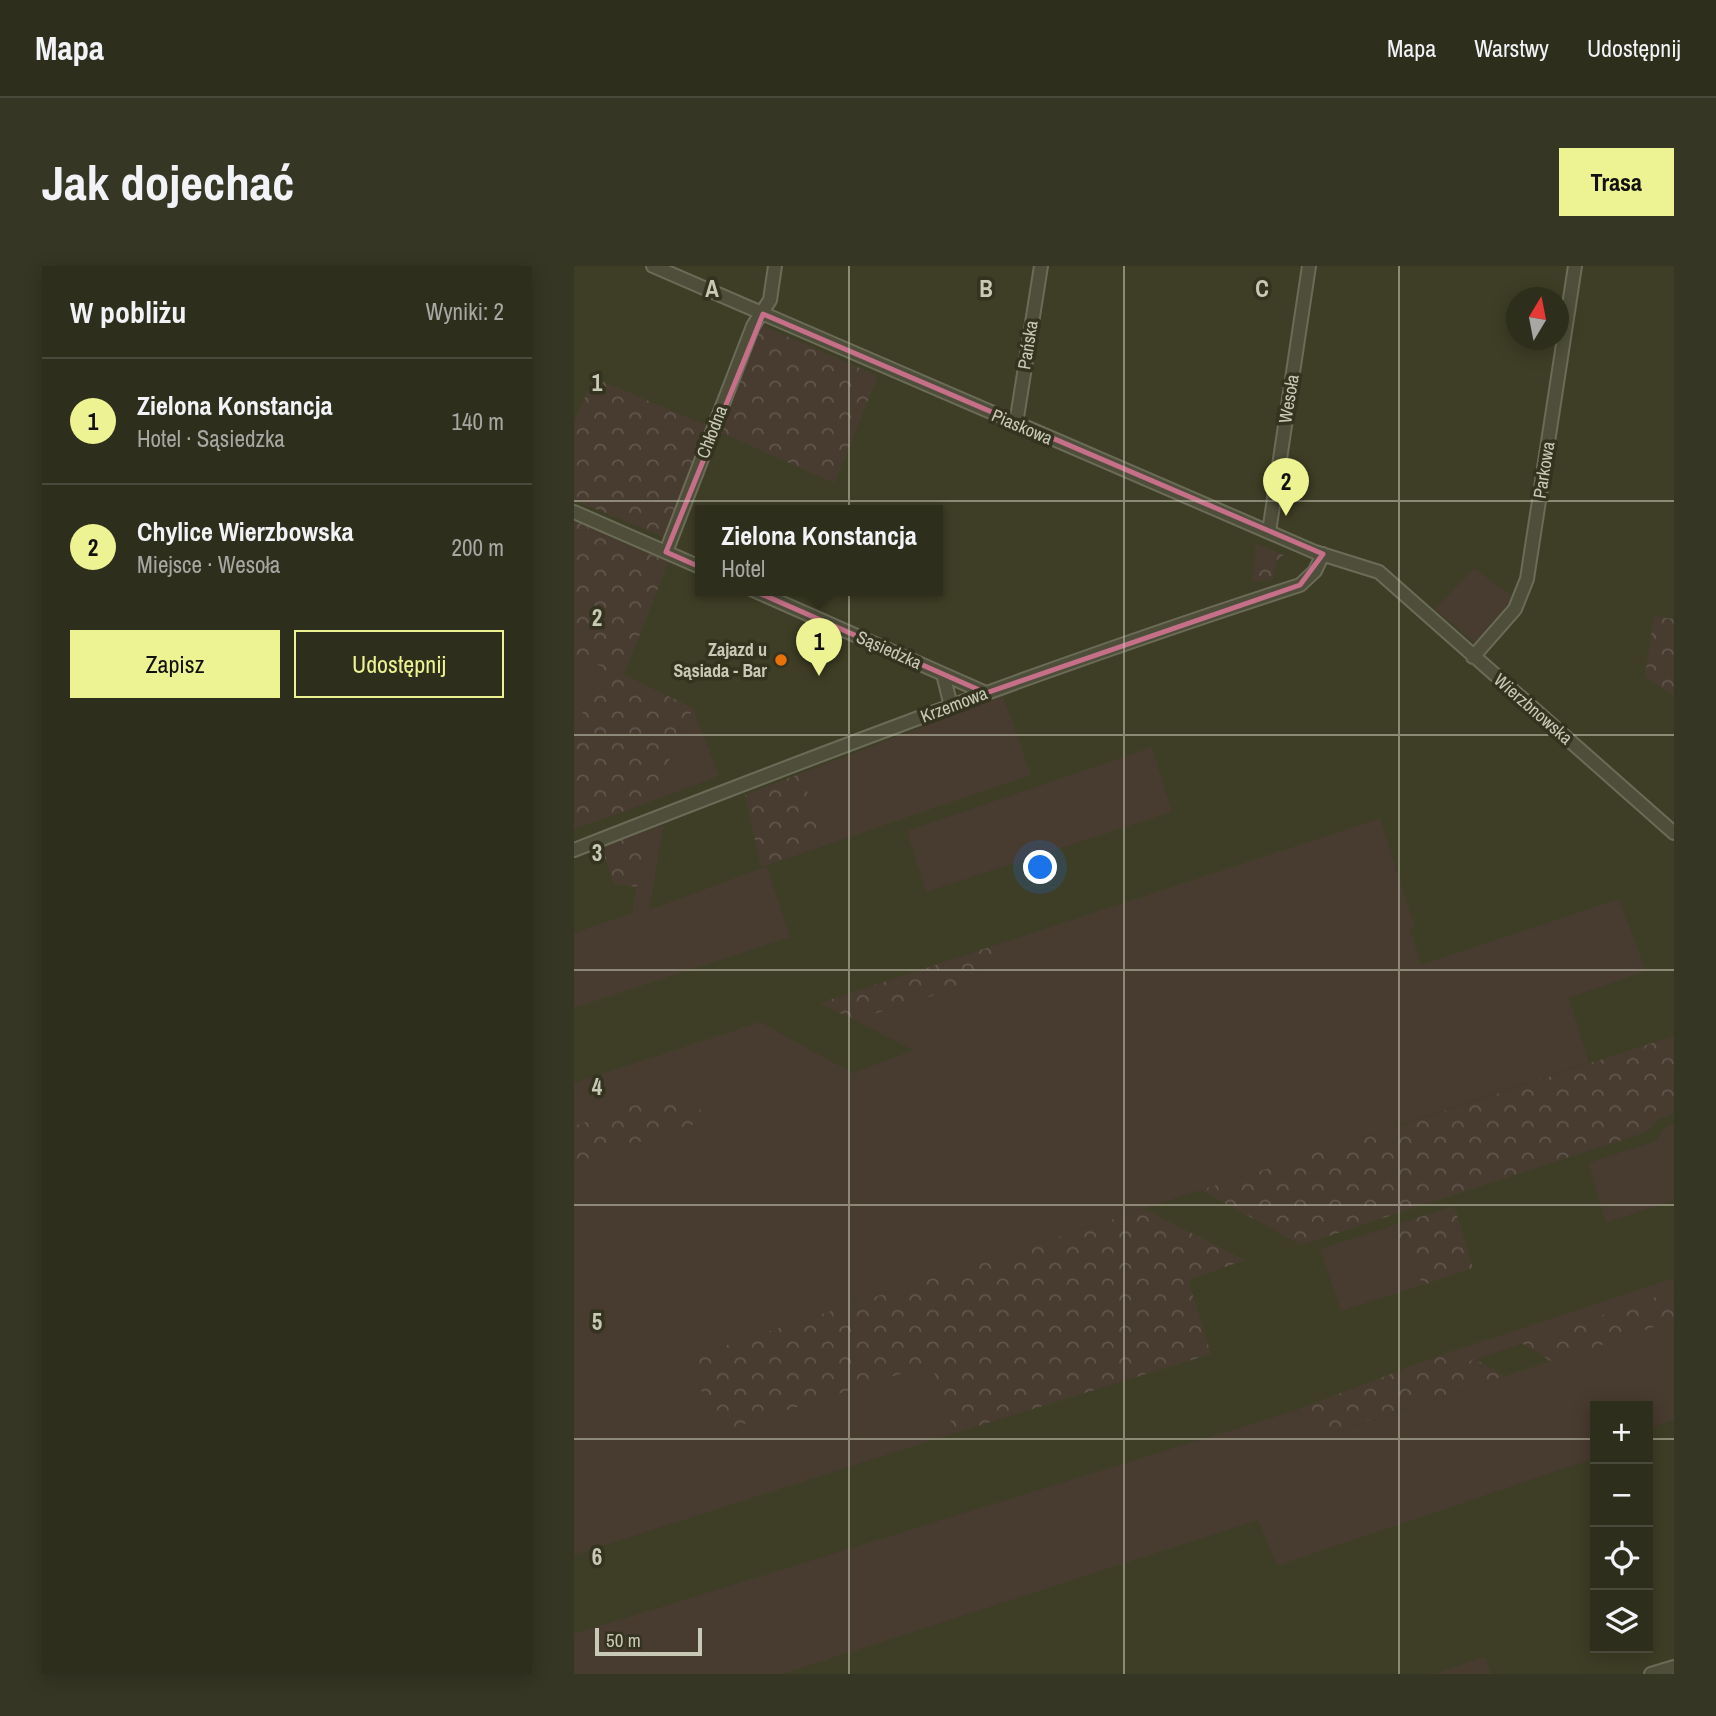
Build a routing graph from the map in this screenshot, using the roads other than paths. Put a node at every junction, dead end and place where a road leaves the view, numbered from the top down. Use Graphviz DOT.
graph roads {
  1 [pos="653,266"];
  2 [pos="775,266"];
  3 [pos="1041,266"];
  4 [pos="1309,266"];
  5 [pos="1575,266"];
  6 [pos="762,314"];
  7 [pos="1016,424"];
  8 [pos="574,512"];
  9 [pos="1269,532"];
  10 [pos="666,552"];
  11 [pos="1323,554"];
  12 [pos="695,565"];
  13 [pos="1393,583"];
  14 [pos="767,596"];
  15 [pos="1473,657"];
  16 [pos="943,674"];
  17 [pos="986,692"];
  18 [pos="951,706"];
  19 [pos="1674,833"];
  20 [pos="574,850"];
  21 [pos="1674,1667"];
  22 [pos="1651,1674"];
  1 -- 6 [label="street, Piaskowa"];
  2 -- 6 [label="street, Chłodna"];
  3 -- 7 [label="street, Pańska"];
  4 -- 9 [label="street, Wesoła"];
  5 -- 15 [label="street, Parkowa"];
  6 -- 7 [label="street, Piaskowa"];
  6 -- 10 [label="street, Chłodna"];
  7 -- 9 [label="street, Piaskowa"];
  8 -- 10 [label="street"];
  9 -- 11 [label="street, Piaskowa"];
  10 -- 12 [label="street"];
  11 -- 13 [label="street, Piaskowa"];
  11 -- 17 [label="street, Krzemowa"];
  13 -- 15 [label="street, Wierzbnowska"];
  14 -- 16 [label="street, Sąsiedzka"];
  15 -- 19 [label="street, Wierzbnowska"];
  16 -- 17 [label="street, Sąsiedzka"];
  16 -- 18 [label="street"];
  17 -- 18 [label="street, Krzemowa"];
  18 -- 20 [label="street, Krzemowa"];
  21 -- 22 [label="street"];
}
